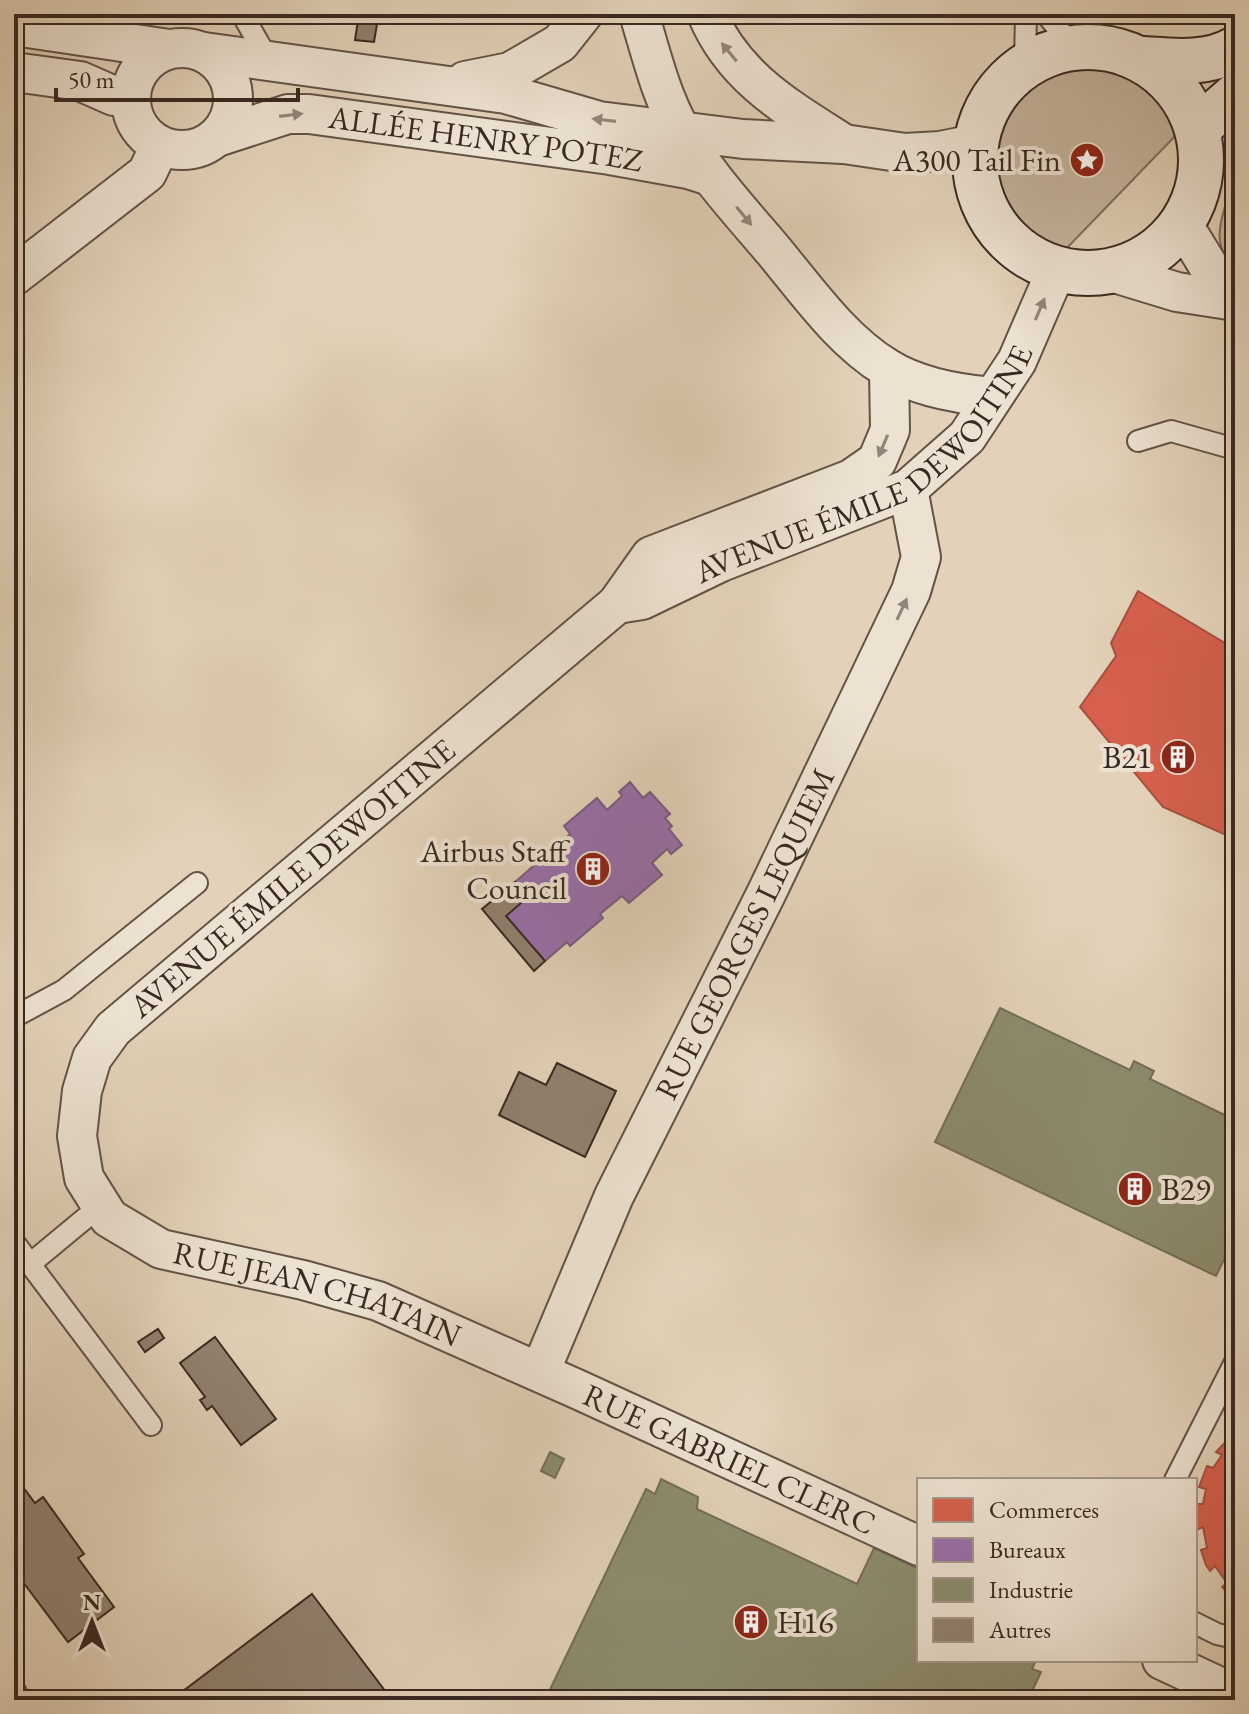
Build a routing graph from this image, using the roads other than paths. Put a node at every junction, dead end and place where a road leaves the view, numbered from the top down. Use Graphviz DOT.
graph roads {
  1 [pos="242,14"];
  2 [pos="583,14"];
  3 [pos="639,14"];
  4 [pos="707,14"];
  5 [pos="1026,14"];
  6 [pos="1046,14"];
  7 [pos="14,26"];
  8 [pos="89,26"];
  9 [pos="1074,48"];
  10 [pos="1235,49"];
  11 [pos="186,50"];
  12 [pos="1143,59"];
  13 [pos="269,61"];
  14 [pos="1025,65"];
  15 [pos="14,72"];
  16 [pos="442,85"];
  17 [pos="130,96"];
  18 [pos="1235,96"];
  19 [pos="1197,129"];
  20 [pos="681,131"];
  21 [pos="217,137"];
  22 [pos="844,144"];
  23 [pos="975,144"];
  24 [pos="160,146"];
  25 [pos="710,176"];
  26 [pos="1182,223"];
  27 [pos="1059,270"];
  28 [pos="1108,271"];
  29 [pos="14,276"];
  30 [pos="1235,287"];
  31 [pos="1235,301"];
  32 [pos="889,370"];
  33 [pos="992,397"];
  34 [pos="1138,441"];
  35 [pos="1235,449"];
  36 [pos="908,489"];
  37 [pos="617,604"];
  38 [pos="197,883"];
  39 [pos="15,1014"];
  40 [pos="100,1206"];
  41 [pos="14,1242"];
  42 [pos="30,1264"];
  43 [pos="1235,1362"];
  44 [pos="540,1372"];
  45 [pos="151,1425"];
  46 [pos="1176,1478"];
  47 [pos="917,1545"];
  48 [pos="1197,1624"];
  49 [pos="1235,1638"];
  50 [pos="1166,1662"];
  51 [pos="14,1689"];
  52 [pos="1235,1694"];
  53 [pos="20,1700"];
  1 -- 13 [label="lane"];
  2 -- 16 [label="street, ALLÉE HENRY POTEZ"];
  3 -- 20 [label="street"];
  22 -- 4 [label="street, one-way"];
  5 -- 14 [label="lane"];
  6 -- 9 [label="lane"];
  7 -- 8 [label="street, ALLÉE HENRY POTEZ"];
  8 -- 11 [label="street, ALLÉE HENRY POTEZ"];
  9 -- 12 [label="main road"];
  9 -- 14 [label="main road"];
  10 -- 12 [label="main road"];
  11 -- 13 [label="street, ALLÉE HENRY POTEZ"];
  11 -- 17 [label="street"];
  11 -- 21 [label="street"];
  12 -- 19 [label="main road"];
  13 -- 16 [label="street, ALLÉE HENRY POTEZ"];
  14 -- 23 [label="main road"];
  15 -- 17 [label="street"];
  20 -- 16 [label="street, ALLÉE HENRY POTEZ, one-way"];
  17 -- 24 [label="street"];
  18 -- 19 [label="main road"];
  19 -- 26 [label="main road"];
  20 -- 22 [label="street, ALLÉE HENRY POTEZ"];
  20 -- 25 [label="street"];
  21 -- 24 [label="street"];
  21 -- 25 [label="street, ALLÉE HENRY POTEZ, one-way"];
  22 -- 23 [label="street, ALLÉE HENRY POTEZ"];
  23 -- 27 [label="main road"];
  24 -- 29 [label="street"];
  25 -- 32 [label="street, one-way"];
  26 -- 28 [label="main road"];
  26 -- 30 [label="street"];
  27 -- 28 [label="main road"];
  33 -- 27 [label="street, AVENUE ÉMILE DEWOITINE, one-way"];
  28 -- 31 [label="street"];
  32 -- 33 [label="street"];
  32 -- 37 [label="street, AVENUE ÉMILE DEWOITINE, one-way"];
  33 -- 36 [label="street, AVENUE ÉMILE DEWOITINE"];
  34 -- 35 [label="lane"];
  36 -- 37 [label="street, AVENUE ÉMILE DEWOITINE"];
  44 -- 36 [label="street, RUE GEORGES LEQUIEM, one-way"];
  37 -- 40 [label="street, AVENUE ÉMILE DEWOITINE"];
  38 -- 39 [label="lane"];
  40 -- 42 [label="lane"];
  40 -- 44 [label="street, RUE JEAN CHATAIN"];
  41 -- 42 [label="lane"];
  42 -- 45 [label="lane"];
  43 -- 46 [label="lane"];
  44 -- 47 [label="street, RUE GABRIEL CLERC"];
  48 -- 49 [label="lane"];
  50 -- 52 [label="street"];
  51 -- 53 [label="lane"];
}
